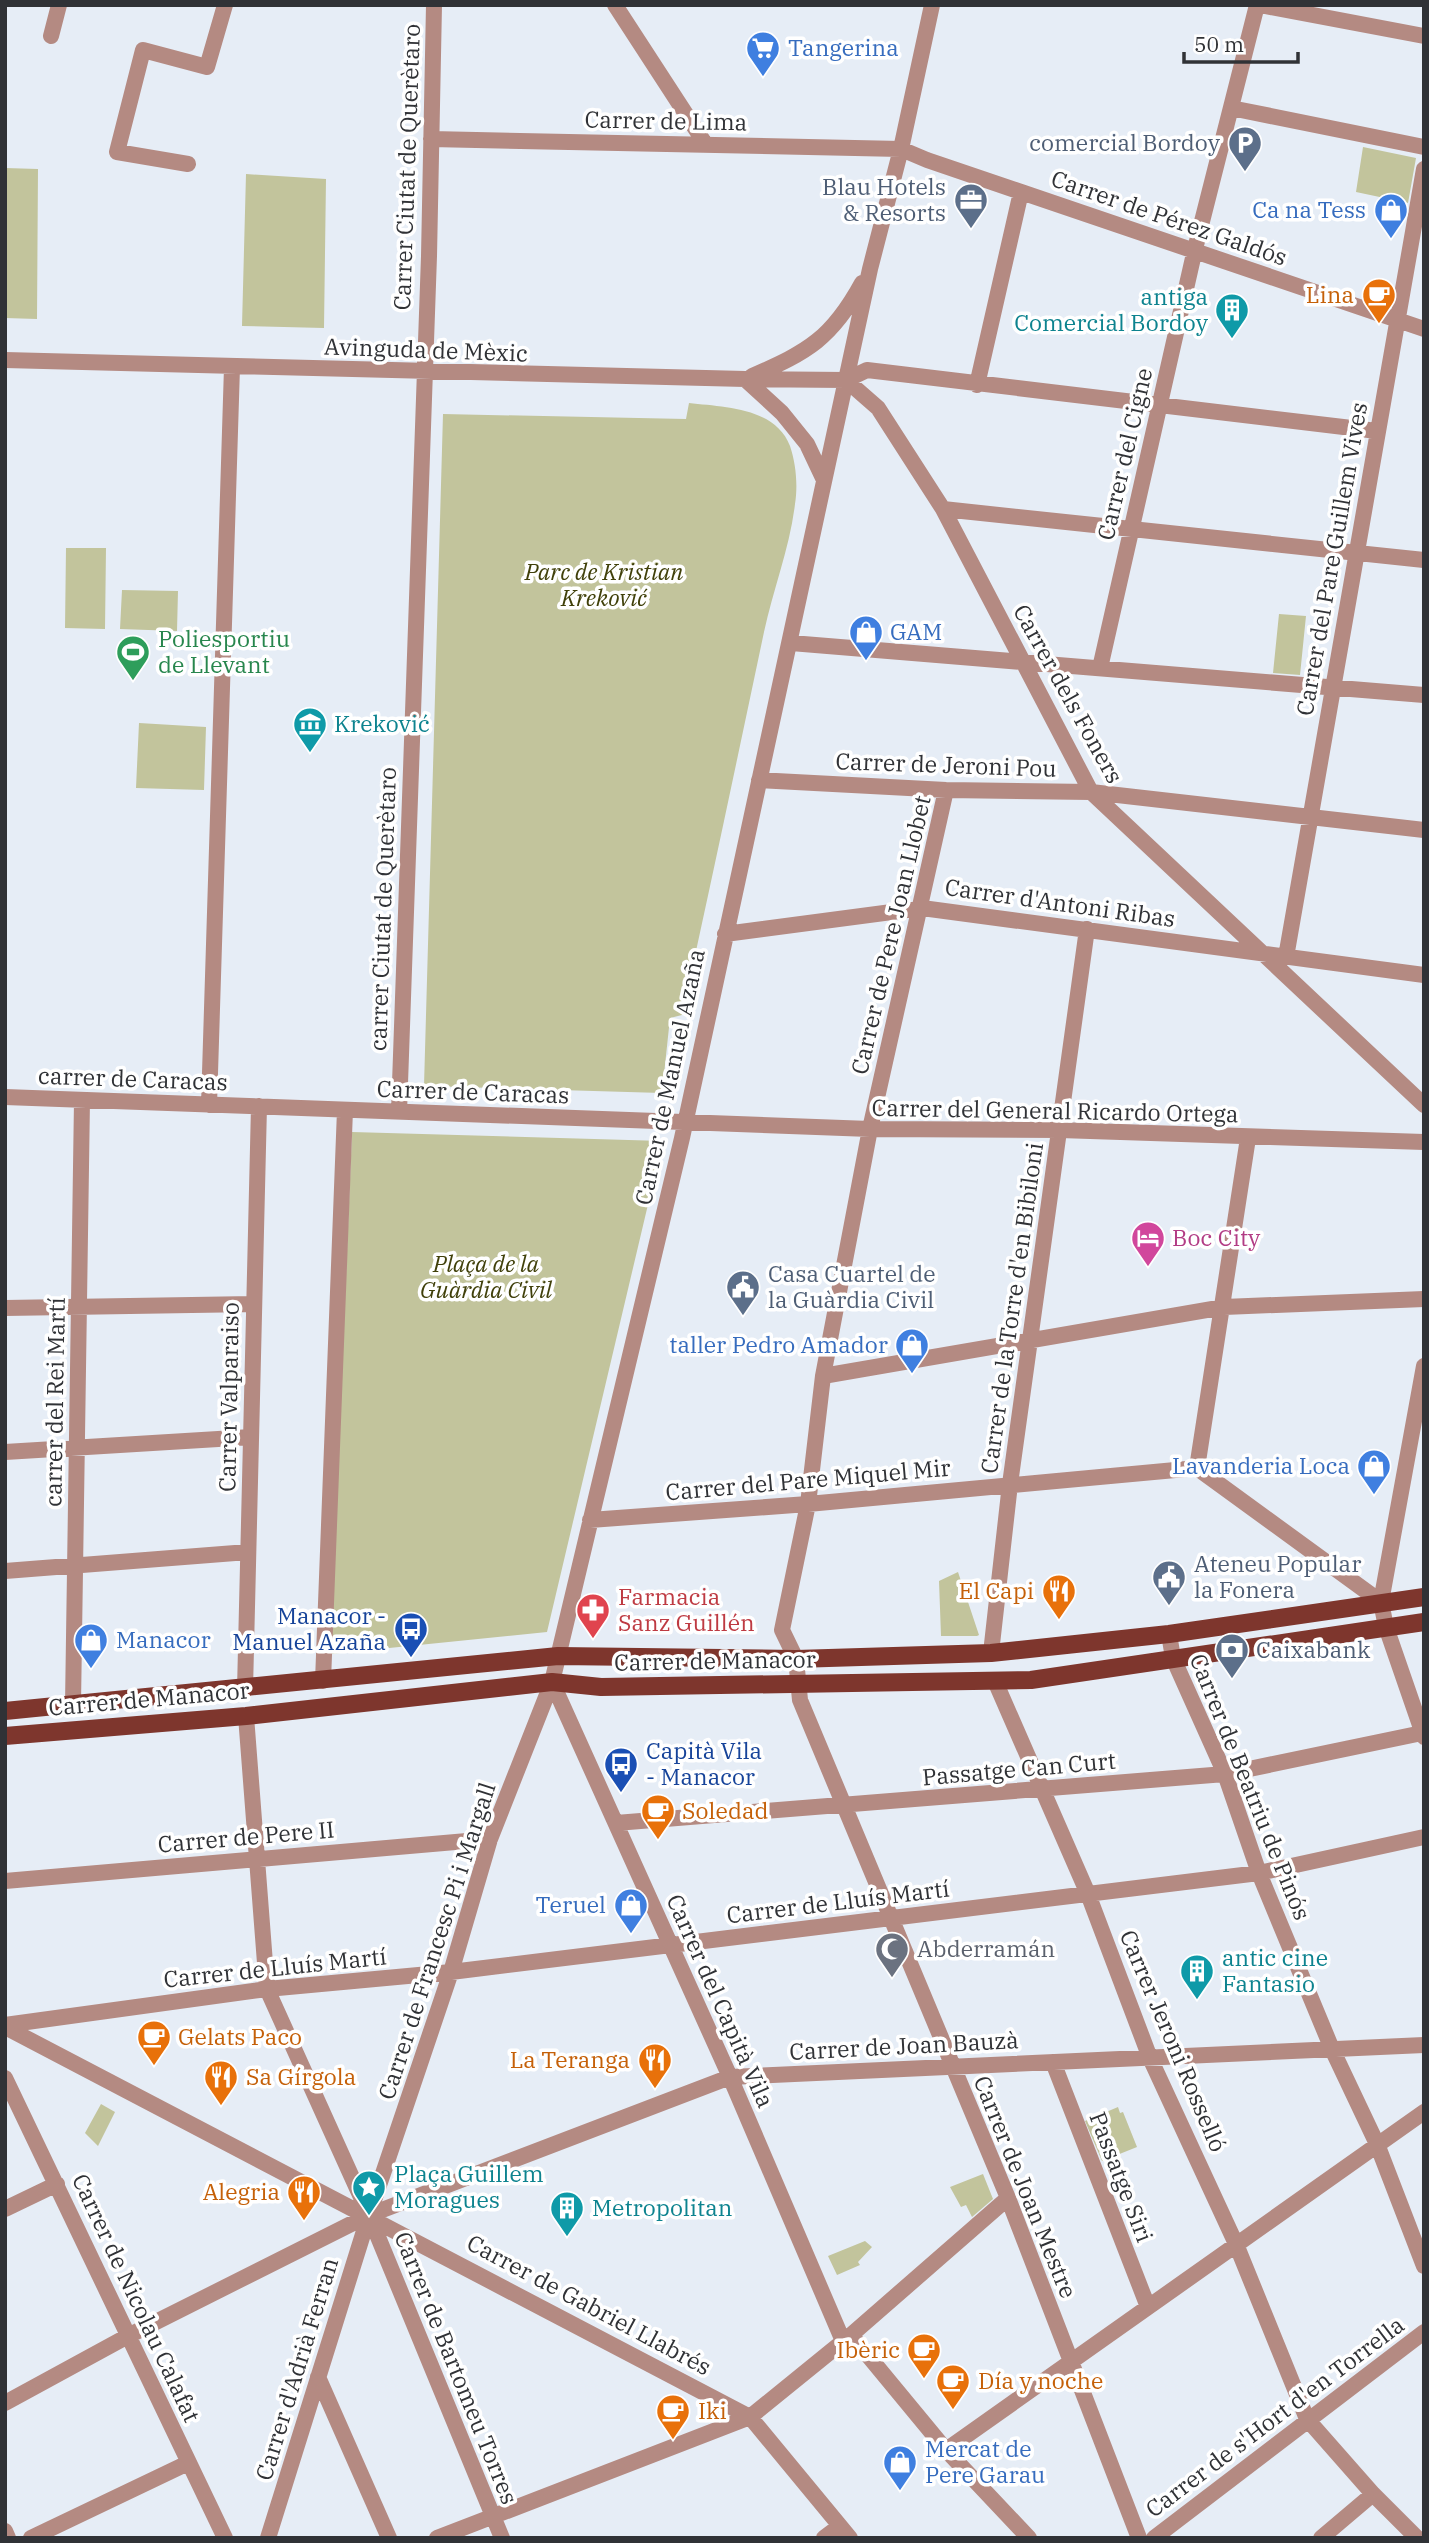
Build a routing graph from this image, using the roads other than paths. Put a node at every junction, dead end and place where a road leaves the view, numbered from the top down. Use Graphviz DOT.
graph roads {
  1 [pos="59,5"];
  2 [pos="435,5"];
  3 [pos="615,5"];
  4 [pos="932,5"];
  5 [pos="1259,5"];
  6 [pos="223,6"];
  7 [pos="51,36"];
  8 [pos="1424,36"];
  9 [pos="1231,108"];
  10 [pos="431,139"];
  11 [pos="706,145"];
  12 [pos="1424,147"];
  13 [pos="901,149"];
  14 [pos="188,164"];
  15 [pos="1424,169"];
  16 [pos="1021,192"];
  17 [pos="1195,249"];
  18 [pos="870,268"];
  19 [pos="1396,319"];
  20 [pos="1424,329"];
  21 [pos="5,360"];
  22 [pos="232,367"];
  23 [pos="424,372"];
  24 [pos="745,379"];
  25 [pos="846,380"];
  26 [pos="977,385"];
  27 [pos="1160,404"];
  28 [pos="1377,431"];
  29 [pos="824,480"];
  30 [pos="943,509"];
  31 [pos="1130,528"];
  32 [pos="1356,553"];
  33 [pos="1424,560"];
  34 [pos="791,643"];
  35 [pos="1023,662"];
  36 [pos="1100,668"];
  37 [pos="1332,687"];
  38 [pos="1424,695"];
  39 [pos="759,780"];
  40 [pos="946,790"];
  41 [pos="1091,792"];
  42 [pos="1310,817"];
  43 [pos="1424,830"];
  44 [pos="922,908"];
  45 [pos="1087,929"];
  46 [pos="725,934"];
  47 [pos="1264,954"];
  48 [pos="1286,957"];
  49 [pos="1424,975"];
  50 [pos="5,1097"];
  51 [pos="82,1100"];
  52 [pos="209,1105"];
  53 [pos="1424,1105"];
  54 [pos="259,1106"];
  55 [pos="345,1110"];
  56 [pos="399,1112"];
  57 [pos="685,1122"];
  58 [pos="870,1129"];
  59 [pos="1060,1130"];
  60 [pos="1248,1138"];
  61 [pos="1424,1142"];
  62 [pos="1424,1299"];
  63 [pos="254,1304"];
  64 [pos="79,1307"];
  65 [pos="1224,1307"];
  66 [pos="5,1308"];
  67 [pos="1030,1340"];
  68 [pos="1424,1366"];
  69 [pos="823,1376"];
  70 [pos="251,1437"];
  71 [pos="77,1447"];
  72 [pos="5,1452"];
  73 [pos="1416,1455"];
  74 [pos="1197,1468"];
  75 [pos="1010,1484"];
  76 [pos="808,1504"];
  77 [pos="590,1520"];
  78 [pos="248,1552"];
  79 [pos="75,1565"];
  80 [pos="5,1572"];
  81 [pos="1424,1597"];
  82 [pos="1381,1602"];
  83 [pos="1424,1622"];
  84 [pos="1386,1627"];
  85 [pos="1169,1634"];
  86 [pos="991,1653"];
  87 [pos="558,1656"];
  88 [pos="1173,1658"];
  89 [pos="796,1659"];
  90 [pos="323,1681"];
  91 [pos="995,1681"];
  92 [pos="552,1682"];
  93 [pos="798,1684"];
  94 [pos="245,1689"];
  95 [pos="73,1705"];
  96 [pos="5,1711"];
  97 [pos="246,1716"];
  98 [pos="146,1724"];
  99 [pos="1423,1735"];
  100 [pos="5,1736"];
  101 [pos="1225,1774"];
  102 [pos="1045,1790"];
  103 [pos="845,1806"];
  104 [pos="616,1823"];
  105 [pos="1424,1837"];
  106 [pos="490,1839"];
  107 [pos="256,1859"];
  108 [pos="1259,1873"];
  109 [pos="5,1881"];
  110 [pos="1088,1894"];
  111 [pos="891,1920"];
  112 [pos="671,1946"];
  113 [pos="451,1972"];
  114 [pos="267,1989"];
  115 [pos="5,2026"];
  116 [pos="1424,2045"];
  117 [pos="1332,2049"];
  118 [pos="1150,2058"];
  119 [pos="1053,2062"];
  120 [pos="951,2067"];
  121 [pos="730,2077"];
  122 [pos="5,2078"];
  123 [pos="1424,2112"];
  124 [pos="1377,2144"];
  125 [pos="57,2184"];
  126 [pos="1008,2198"];
  127 [pos="5,2209"];
  128 [pos="369,2215"];
  129 [pos="1236,2244"];
  130 [pos="1424,2266"];
  131 [pos="1148,2307"];
  132 [pos="1424,2332"];
  133 [pos="128,2336"];
  134 [pos="847,2338"];
  135 [pos="1072,2361"];
  136 [pos="318,2377"];
  137 [pos="5,2403"];
  138 [pos="750,2417"];
  139 [pos="1307,2419"];
  140 [pos="946,2450"];
  141 [pos="188,2463"];
  142 [pos="1373,2494"];
  143 [pos="493,2517"];
  144 [pos="5,2532"];
  145 [pos="845,2532"];
  146 [pos="8,2538"];
  147 [pos="31,2538"];
  148 [pos="225,2538"];
  149 [pos="268,2538"];
  150 [pos="389,2538"];
  151 [pos="438,2538"];
  152 [pos="502,2538"];
  153 [pos="824,2538"];
  154 [pos="1029,2538"];
  155 [pos="1139,2538"];
  156 [pos="1154,2538"];
  157 [pos="1321,2538"];
  158 [pos="1417,2538"];
  1 -- 7 [label="street"];
  2 -- 10 [label="street, Carrer Ciutat de Querètaro"];
  3 -- 11 [label="street"];
  4 -- 13 [label="street, Carrer de Manuel Azaña"];
  5 -- 8 [label="street"];
  5 -- 9 [label="street, Carrer del Cigne"];
  6 -- 14 [label="street"];
  9 -- 12 [label="street"];
  9 -- 17 [label="street, Carrer del Cigne"];
  10 -- 11 [label="street, Carrer de Lima"];
  10 -- 23 [label="street, Carrer Ciutat de Querètaro"];
  11 -- 13 [label="street, Carrer de Lima"];
  13 -- 16 [label="street, Carrer de Pérez Galdós"];
  13 -- 18 [label="street, Carrer de Manuel Azaña"];
  15 -- 19 [label="street, Carrer del Pare Guillem Vives"];
  16 -- 17 [label="street, Carrer de Pérez Galdós"];
  16 -- 26 [label="street"];
  17 -- 19 [label="street, Carrer de Pérez Galdós"];
  17 -- 27 [label="street, Carrer del Cigne"];
  18 -- 24 [label="street, Carrer de Manuel Azaña"];
  18 -- 25 [label="street, Carrer de Manuel Azaña"];
  19 -- 20 [label="street, Carrer de Pérez Galdós"];
  19 -- 28 [label="street, Carrer del Pare Guillem Vives"];
  21 -- 22 [label="street, Avinguda de Mèxic"];
  22 -- 23 [label="street, Avinguda de Mèxic"];
  22 -- 52 [label="street"];
  23 -- 24 [label="street, Avinguda de Mèxic"];
  23 -- 56 [label="street, carrer Ciutat de Querètaro"];
  24 -- 25 [label="street, Avinguda de Mèxic"];
  24 -- 29 [label="street"];
  25 -- 26 [label="street, Avinguda de Mèxic"];
  25 -- 29 [label="street, Carrer de Manuel Azaña"];
  25 -- 30 [label="street, Carrer dels Foners"];
  26 -- 27 [label="street, Avinguda de Mèxic"];
  27 -- 28 [label="street, Avinguda de Mèxic"];
  27 -- 31 [label="street, Carrer del Cigne"];
  28 -- 32 [label="street, Carrer del Pare Guillem Vives"];
  29 -- 34 [label="street, Carrer de Manuel Azaña"];
  30 -- 31 [label="street"];
  30 -- 35 [label="street, Carrer dels Foners"];
  31 -- 32 [label="street"];
  31 -- 36 [label="street, Carrer del Cigne"];
  32 -- 33 [label="street"];
  32 -- 37 [label="street, Carrer del Pare Guillem Vives"];
  34 -- 35 [label="street"];
  34 -- 39 [label="street, Carrer de Manuel Azaña"];
  35 -- 36 [label="street"];
  35 -- 41 [label="street, Carrer dels Foners"];
  36 -- 37 [label="street"];
  37 -- 38 [label="street"];
  37 -- 42 [label="street, Carrer del Pare Guillem Vives"];
  39 -- 40 [label="street, Carrer de Jeroni Pou"];
  39 -- 46 [label="street, Carrer de Manuel Azaña"];
  40 -- 41 [label="street, Carrer de Jeroni Pou"];
  40 -- 44 [label="street, Carrer de Pere Joan Llobet"];
  41 -- 42 [label="street, Carrer de Jeroni Pou"];
  41 -- 47 [label="street, Carrer dels Foners"];
  42 -- 43 [label="street, Carrer de Jeroni Pou"];
  42 -- 48 [label="street, Carrer del Pare Guillem Vives"];
  44 -- 45 [label="street, Carrer d'Antoni Ribas"];
  44 -- 46 [label="street, Carrer d'Antoni Ribas"];
  44 -- 58 [label="street, Carrer de Pere Joan Llobet"];
  45 -- 47 [label="street, Carrer d'Antoni Ribas"];
  45 -- 59 [label="street, Carrer de la Torre d'en Bibiloni"];
  46 -- 57 [label="street, Carrer de Manuel Azaña"];
  47 -- 48 [label="street"];
  47 -- 53 [label="street, Carrer dels Foners"];
  48 -- 49 [label="street"];
  50 -- 51 [label="street, carrer de Caracas"];
  51 -- 52 [label="street, carrer de Caracas"];
  51 -- 64 [label="street, carrer del Rei Martí"];
  52 -- 54 [label="street, carrer de Caracas"];
  54 -- 55 [label="street, Carrer de Caracas"];
  54 -- 63 [label="street, Carrer Valparaiso"];
  55 -- 56 [label="street, Carrer de Caracas"];
  55 -- 90 [label="street"];
  56 -- 57 [label="street, Carrer de Caracas"];
  57 -- 58 [label="street, Carrer del General Ricardo Ortega"];
  57 -- 77 [label="street, Carrer de Manuel Azaña"];
  58 -- 59 [label="street, Carrer del General Ricardo Ortega"];
  58 -- 69 [label="street, Carrer de Pere Joan Llobet"];
  59 -- 60 [label="street, Carrer del General Ricardo Ortega"];
  59 -- 67 [label="street, Carrer de la Torre d'en Bibiloni"];
  60 -- 61 [label="street, Carrer del General Ricardo Ortega"];
  60 -- 65 [label="street"];
  62 -- 65 [label="street"];
  63 -- 64 [label="street"];
  63 -- 70 [label="street, Carrer Valparaiso"];
  64 -- 66 [label="street"];
  64 -- 71 [label="street, carrer del Rei Martí"];
  65 -- 67 [label="street"];
  65 -- 74 [label="street"];
  67 -- 69 [label="street"];
  67 -- 75 [label="street, Carrer de la Torre d'en Bibiloni"];
  68 -- 73 [label="street"];
  69 -- 76 [label="street, Carrer de Pere Joan Llobet"];
  70 -- 71 [label="street"];
  70 -- 78 [label="street, Carrer Valparaiso"];
  71 -- 72 [label="street"];
  71 -- 79 [label="street, carrer del Rei Martí"];
  73 -- 82 [label="street"];
  74 -- 75 [label="street, Carrer del Pare Miquel Mir"];
  74 -- 82 [label="street"];
  75 -- 76 [label="street, Carrer del Pare Miquel Mir"];
  75 -- 86 [label="street, Carrer de la Torre d'en Bibiloni"];
  76 -- 77 [label="street, Carrer del Pare Miquel Mir"];
  76 -- 89 [label="street, Carrer de Pere Joan Llobet"];
  77 -- 87 [label="street, Carrer de Manuel Azaña"];
  78 -- 79 [label="street"];
  78 -- 94 [label="street, Carrer Valparaiso"];
  79 -- 80 [label="street"];
  79 -- 95 [label="street, carrer del Rei Martí"];
  81 -- 82 [label="main road, Carrer de Manacor"];
  82 -- 84 [label="street"];
  82 -- 85 [label="main road, Carrer de Manacor"];
  83 -- 84 [label="main road, Carrer de Manacor"];
  84 -- 88 [label="main road, Carrer de Manacor"];
  84 -- 99 [label="street"];
  85 -- 86 [label="main road, Carrer de Manacor"];
  85 -- 88 [label="street, Carrer de Beatriu de Pinós"];
  86 -- 89 [label="main road, Carrer de Manacor"];
  87 -- 89 [label="main road, Carrer de Manacor"];
  87 -- 90 [label="main road, Carrer de Manacor"];
  87 -- 92 [label="street, Carrer de Manuel Azaña"];
  88 -- 91 [label="main road, Carrer de Manacor"];
  88 -- 101 [label="street, Carrer de Beatriu de Pinós"];
  89 -- 93 [label="street, Carrer de Joan Mestre"];
  90 -- 94 [label="main road, Carrer de Manacor"];
  91 -- 93 [label="main road, Carrer de Manacor"];
  91 -- 102 [label="street, Carrer Jeroni Rosselló"];
  92 -- 93 [label="main road, Carrer de Manacor"];
  92 -- 97 [label="main road, Carrer de Manacor"];
  92 -- 104 [label="street, Carrer del Capità Vila"];
  92 -- 106 [label="street, Carrer de Francesc Pi i Margall"];
  93 -- 103 [label="street, Carrer de Joan Mestre"];
  94 -- 95 [label="main road, Carrer de Manacor"];
  94 -- 98 [label="main road"];
  95 -- 96 [label="main road, Carrer de Manacor"];
  97 -- 98 [label="main road, Carrer de Manacor"];
  97 -- 107 [label="street, Carrer de Bartomeu Torres"];
  98 -- 100 [label="main road, Carrer de Manacor"];
  99 -- 101 [label="street, Passatge Can Curt"];
  101 -- 102 [label="street, Passatge Can Curt"];
  101 -- 108 [label="street, Carrer de Beatriu de Pinós"];
  102 -- 103 [label="street, Passatge Can Curt"];
  102 -- 110 [label="street, Carrer Jeroni Rosselló"];
  103 -- 104 [label="street, Passatge Can Curt"];
  103 -- 111 [label="street, Carrer de Joan Mestre"];
  104 -- 112 [label="street, Carrer del Capità Vila"];
  105 -- 108 [label="street, Carrer de Lluís Martí"];
  106 -- 107 [label="street, Carrer de Pere II"];
  106 -- 113 [label="street, Carrer de Francesc Pi i Margall"];
  107 -- 109 [label="street, Carrer de Pere II"];
  107 -- 114 [label="street, Carrer de Bartomeu Torres"];
  108 -- 110 [label="street, Carrer de Lluís Martí"];
  108 -- 117 [label="street, Carrer de Beatriu de Pinós"];
  110 -- 111 [label="street, Carrer de Lluís Martí"];
  110 -- 118 [label="street, Carrer Jeroni Rosselló"];
  111 -- 112 [label="street, Carrer de Lluís Martí"];
  111 -- 120 [label="street, Carrer de Joan Mestre"];
  112 -- 113 [label="street, Carrer de Lluís Martí"];
  112 -- 121 [label="street, Carrer del Capità Vila"];
  113 -- 114 [label="street, Carrer de Lluís Martí"];
  113 -- 128 [label="street, Carrer de Francesc Pi i Margall"];
  114 -- 115 [label="street, Carrer de Lluís Martí"];
  114 -- 128 [label="street, Carrer de Bartomeu Torres"];
  115 -- 128 [label="street, Carrer de Gabriel Llabrés"];
  116 -- 117 [label="street, Carrer de Joan Bauzà"];
  117 -- 118 [label="street, Carrer de Joan Bauzà"];
  117 -- 124 [label="street, Carrer de Beatriu de Pinós"];
  118 -- 119 [label="street, Carrer de Joan Bauzà"];
  118 -- 129 [label="street, Carrer Jeroni Rosselló"];
  119 -- 120 [label="street, Carrer de Joan Bauzà"];
  119 -- 131 [label="street, Passatge Siri"];
  120 -- 121 [label="street, Carrer de Joan Bauzà"];
  120 -- 126 [label="street, Carrer de Joan Mestre"];
  121 -- 128 [label="street, Carrer de Joan Bauzà"];
  121 -- 134 [label="street, Carrer del Capità Vila"];
  122 -- 125 [label="street, Carrer de Nicolau Calafat"];
  123 -- 124 [label="street"];
  124 -- 129 [label="street"];
  124 -- 130 [label="street, Carrer de Beatriu de Pinós"];
  125 -- 127 [label="street"];
  125 -- 133 [label="street, Carrer de Nicolau Calafat"];
  126 -- 134 [label="street"];
  126 -- 135 [label="street, Carrer de Joan Mestre"];
  128 -- 133 [label="street, Carrer de Joan Bauzà"];
  128 -- 136 [label="street, Carrer d'Adrià Ferran"];
  128 -- 138 [label="street, Carrer de Gabriel Llabrés"];
  128 -- 143 [label="street, Carrer de Bartomeu Torres"];
  129 -- 131 [label="street"];
  129 -- 139 [label="street, Carrer Jeroni Rosselló"];
  131 -- 135 [label="street"];
  132 -- 139 [label="street, Carrer de s'Hort d'en Torrella"];
  133 -- 137 [label="street, Carrer de Joan Bauzà"];
  133 -- 141 [label="street, Carrer de Nicolau Calafat"];
  134 -- 138 [label="street"];
  134 -- 140 [label="street, Carrer del Capità Vila"];
  135 -- 140 [label="street"];
  135 -- 155 [label="street, Carrer de Joan Mestre"];
  136 -- 149 [label="street, Carrer d'Adrià Ferran"];
  136 -- 150 [label="street"];
  138 -- 143 [label="street"];
  138 -- 145 [label="street"];
  139 -- 142 [label="street, Carrer Jeroni Rosselló"];
  139 -- 156 [label="street, Carrer de s'Hort d'en Torrella"];
  140 -- 154 [label="street, Carrer del Capità Vila"];
  141 -- 147 [label="street"];
  141 -- 148 [label="street, Carrer de Nicolau Calafat"];
  142 -- 157 [label="street"];
  142 -- 158 [label="street, Carrer Jeroni Rosselló"];
  143 -- 151 [label="street"];
  143 -- 152 [label="street, Carrer de Bartomeu Torres"];
  144 -- 146 [label="street"];
  145 -- 153 [label="street"];
}
